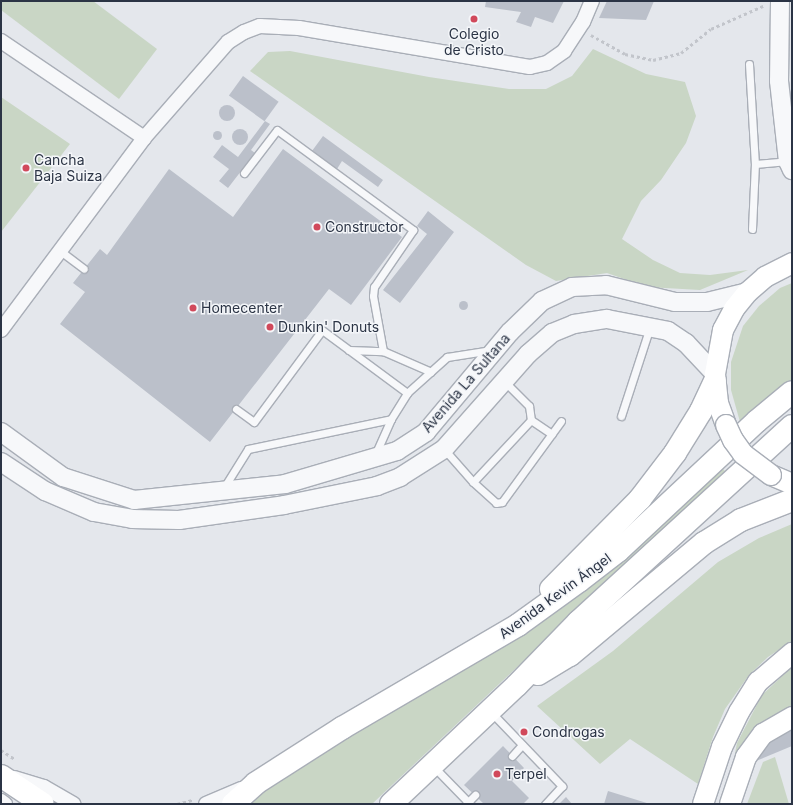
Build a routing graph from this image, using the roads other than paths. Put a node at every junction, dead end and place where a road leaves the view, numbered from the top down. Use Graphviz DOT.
graph roads {
  1 [pos="592,1"];
  2 [pos="774,3"];
  3 [pos="1,41"];
  4 [pos="749,64"];
  5 [pos="786,83"];
  6 [pos="144,138"];
  7 [pos="755,164"];
  8 [pos="790,166"];
  9 [pos="244,173"];
  10 [pos="752,229"];
  11 [pos="58,250"];
  12 [pos="792,263"];
  13 [pos="84,269"];
  14 [pos="748,292"];
  15 [pos="650,327"];
  16 [pos="1,330"];
  17 [pos="497,349"];
  18 [pos="349,350"];
  19 [pos="384,351"];
  20 [pos="431,372"];
  21 [pos="715,378"];
  22 [pos="505,382"];
  23 [pos="792,392"];
  24 [pos="407,393"];
  25 [pos="236,408"];
  26 [pos="621,416"];
  27 [pos="391,419"];
  28 [pos="531,420"];
  29 [pos="561,421"];
  30 [pos="792,426"];
  31 [pos="1,432"];
  32 [pos="552,434"];
  33 [pos="444,449"];
  34 [pos="374,458"];
  35 [pos="1,462"];
  36 [pos="472,482"];
  37 [pos="792,484"];
  38 [pos="221,492"];
  39 [pos="792,500"];
  40 [pos="518,625"];
  41 [pos="792,653"];
  42 [pos="517,685"];
  43 [pos="489,710"];
  44 [pos="792,717"];
  45 [pos="522,745"];
  46 [pos="512,756"];
  47 [pos="431,764"];
  48 [pos="1,775"];
  49 [pos="256,783"];
  50 [pos="475,795"];
  51 [pos="1,801"];
  52 [pos="468,803"];
  53 [pos="5,804"];
  54 [pos="43,804"];
  55 [pos="74,804"];
  56 [pos="206,804"];
  57 [pos="232,804"];
  58 [pos="391,804"];
  59 [pos="545,804"];
  60 [pos="703,804"];
  61 [pos="730,804"];
  1 -- 6 [label="street"];
  2 -- 5 [label="street"];
  3 -- 6 [label="street"];
  4 -- 7 [label="lane"];
  5 -- 8 [label="street"];
  6 -- 11 [label="street"];
  7 -- 8 [label="lane"];
  7 -- 10 [label="lane"];
  9 -- 19 [label="lane"];
  11 -- 13 [label="lane"];
  11 -- 16 [label="street"];
  12 -- 14 [label="main road"];
  14 -- 17 [label="street, Avenida La Sultana"];
  14 -- 21 [label="main road"];
  15 -- 21 [label="street, Avenida La Sultana"];
  15 -- 22 [label="street, Avenida La Sultana"];
  15 -- 26 [label="lane"];
  17 -- 20 [label="lane"];
  17 -- 34 [label="street, Avenida La Sultana"];
  18 -- 19 [label="lane"];
  18 -- 24 [label="lane"];
  18 -- 25 [label="lane"];
  19 -- 20 [label="lane"];
  20 -- 24 [label="lane"];
  21 -- 37 [label="main road, bridge"];
  21 -- 40 [label="main road"];
  22 -- 28 [label="lane"];
  22 -- 33 [label="street, Avenida La Sultana"];
  23 -- 40 [label="main road, Avenida Kevin Ángel"];
  24 -- 27 [label="lane"];
  27 -- 34 [label="lane"];
  27 -- 38 [label="lane"];
  28 -- 32 [label="lane"];
  28 -- 36 [label="lane"];
  29 -- 32 [label="lane"];
  30 -- 42 [label="main road, Avenida Kevin Ángel"];
  31 -- 38 [label="street, Avenida La Sultana"];
  32 -- 36 [label="lane"];
  33 -- 35 [label="street, Avenida La Sultana"];
  33 -- 36 [label="lane"];
  34 -- 38 [label="street, Avenida La Sultana"];
  39 -- 42 [label="main road"];
  40 -- 49 [label="main road, Avenida Kevin Ángel"];
  41 -- 60 [label="main road"];
  42 -- 43 [label="main road, Avenida Kevin Ángel"];
  43 -- 45 [label="lane"];
  43 -- 47 [label="main road, Avenida Kevin Ángel"];
  44 -- 61 [label="main road"];
  45 -- 46 [label="lane"];
  45 -- 59 [label="lane"];
  47 -- 52 [label="lane"];
  47 -- 58 [label="main road, Avenida Kevin Ángel"];
  48 -- 54 [label="main road"];
  48 -- 55 [label="street"];
  49 -- 56 [label="street"];
  49 -- 57 [label="main road, Avenida Kevin Ángel"];
  50 -- 52 [label="lane"];
  51 -- 53 [label="street"];
}
